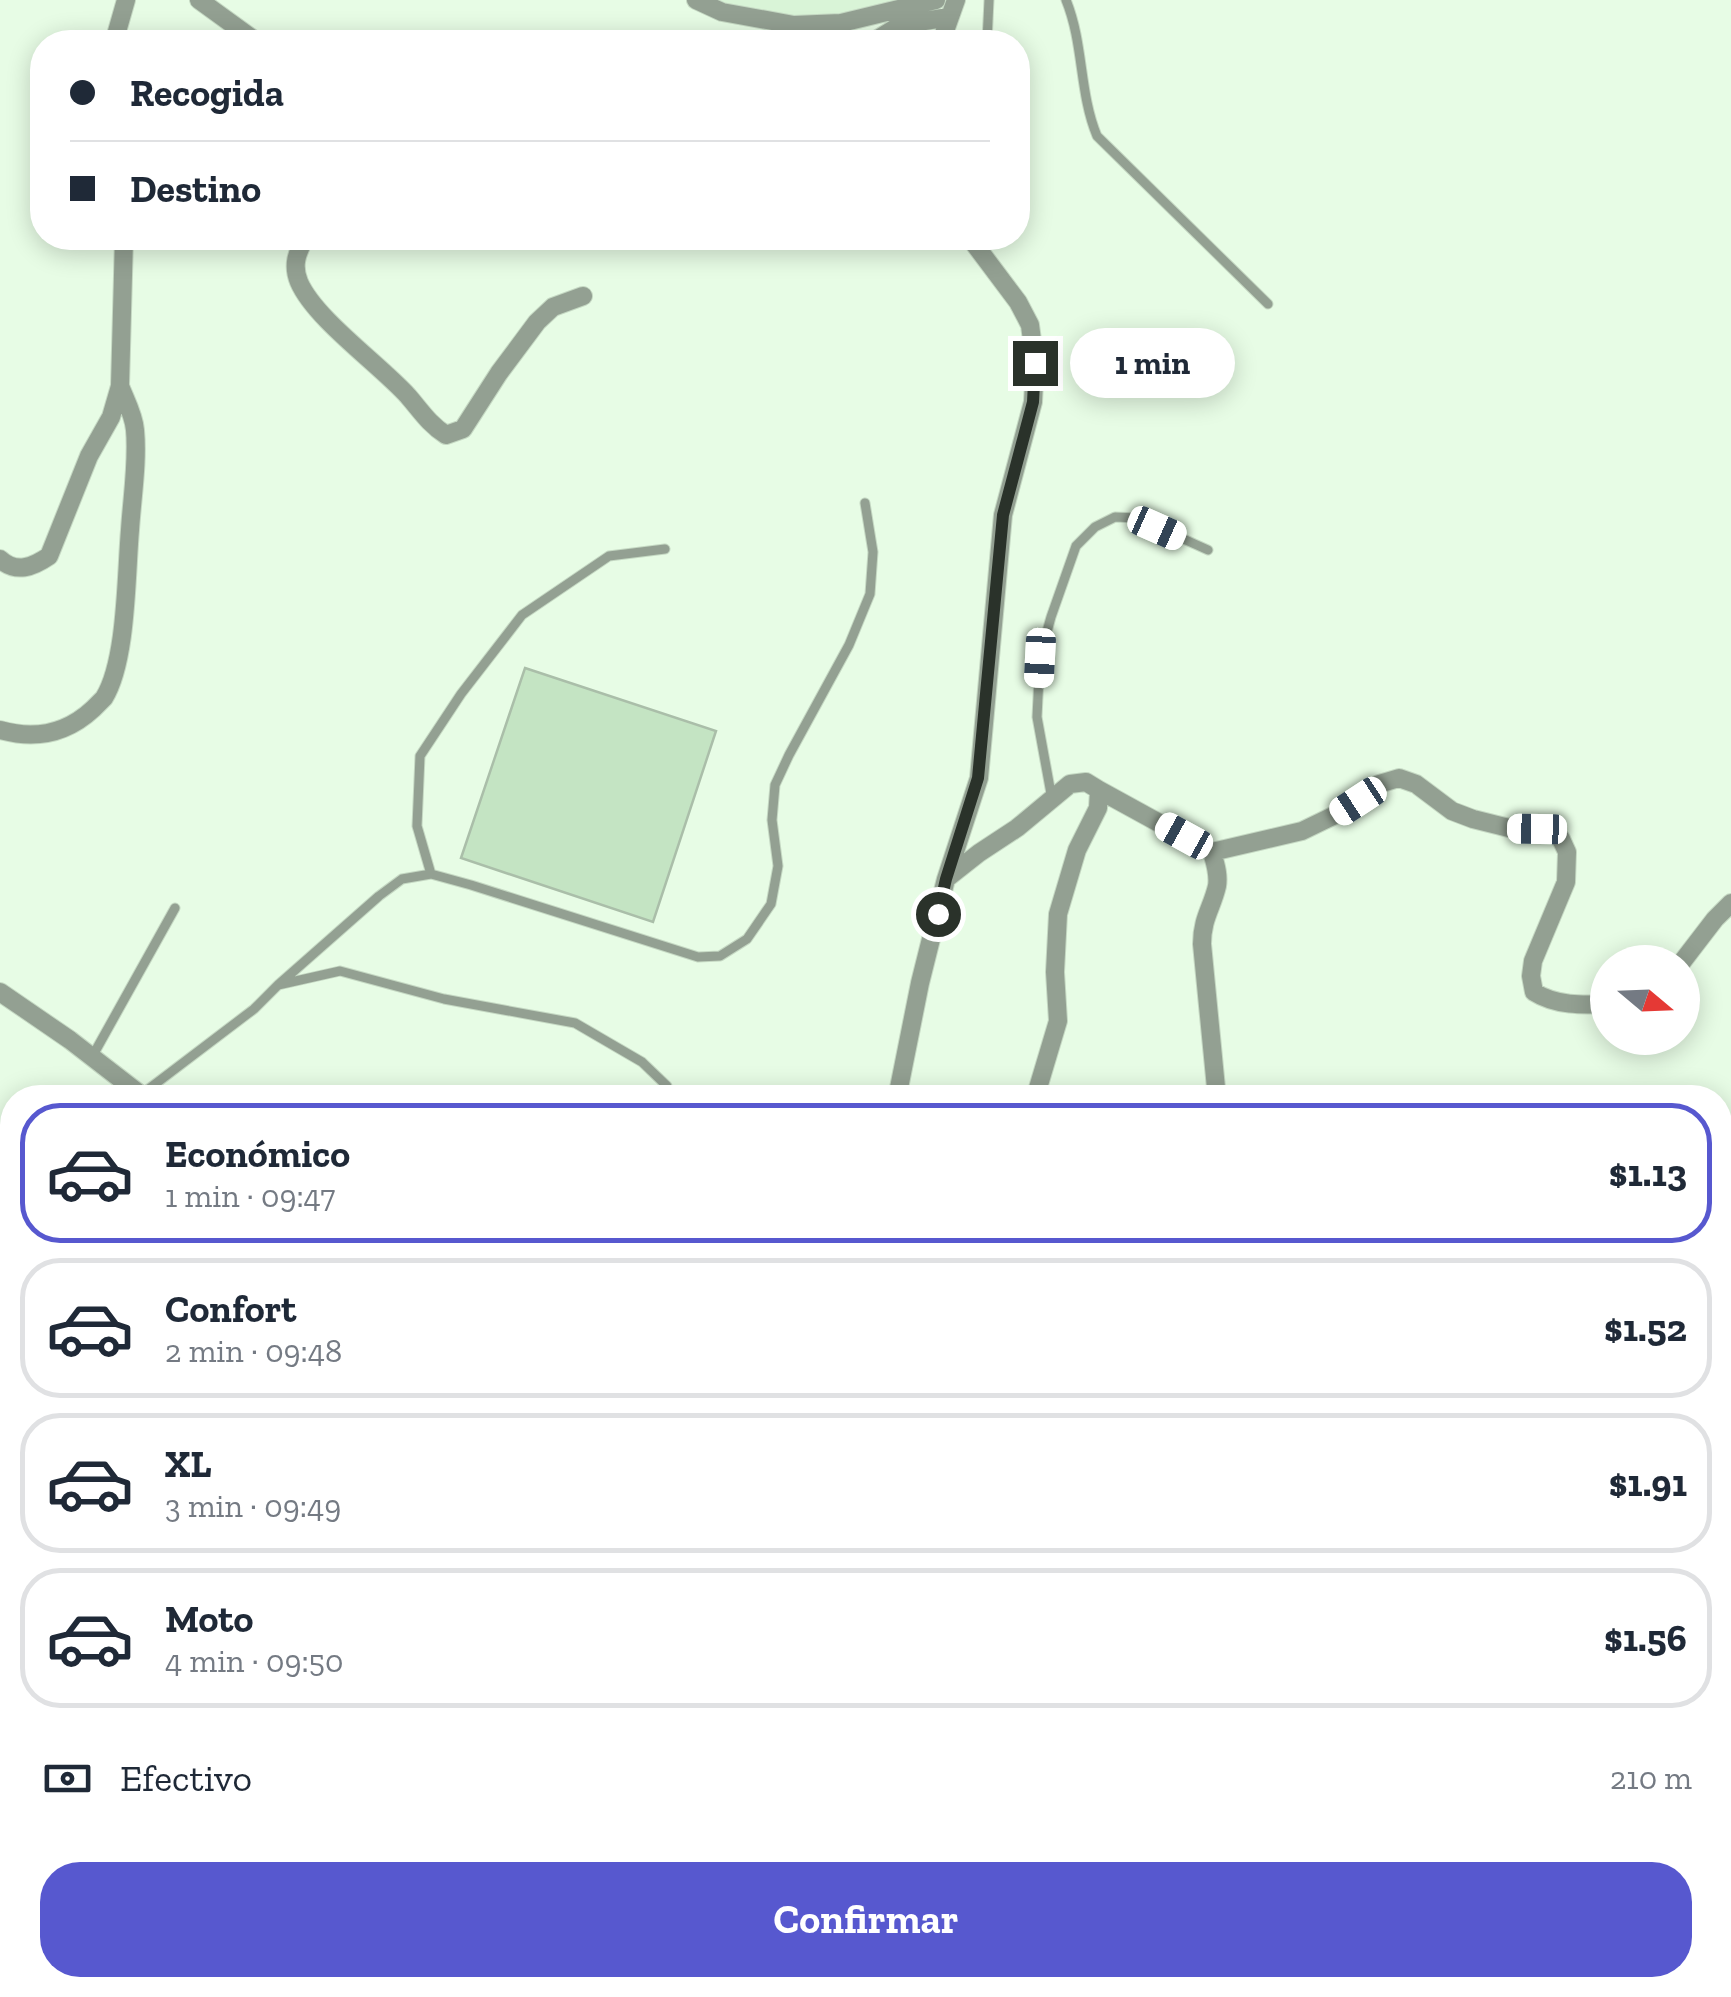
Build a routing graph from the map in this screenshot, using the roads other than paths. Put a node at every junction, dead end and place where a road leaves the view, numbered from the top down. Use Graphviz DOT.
graph roads {
  1 [pos="126,0"];
  2 [pos="199,0"];
  3 [pos="696,0"];
  4 [pos="936,0"];
  5 [pos="989,0"];
  6 [pos="1066,0"];
  7 [pos="953,8"];
  8 [pos="117,30"];
  9 [pos="240,30"];
  10 [pos="892,30"];
  11 [pos="988,30"];
  12 [pos="124,250"];
  13 [pos="298,250"];
  14 [pos="979,250"];
  15 [pos="583,296"];
  16 [pos="1268,304"];
  17 [pos="120,386"];
  18 [pos="865,503"];
  19 [pos="665,549"];
  20 [pos="1208,550"];
  21 [pos="0,560"];
  22 [pos="0,730"];
  23 [pos="1100,790"];
  24 [pos="1052,799"];
  25 [pos="1212,852"];
  26 [pos="431,874"];
  27 [pos="946,879"];
  28 [pos="1731,903"];
  29 [pos="175,908"];
  30 [pos="1695,945"];
  31 [pos="278,985"];
  32 [pos="0,992"];
  33 [pos="1590,1004"];
  34 [pos="92,1057"];
  35 [pos="129,1085"];
  36 [pos="158,1085"];
  37 [pos="665,1085"];
  38 [pos="900,1085"];
  39 [pos="1039,1085"];
  40 [pos="1216,1085"];
  1 -- 8 [label="street"];
  2 -- 9 [label="street"];
  3 -- 4 [label="street"];
  5 -- 11 [label="lane"];
  6 -- 16 [label="lane"];
  7 -- 10 [label="street"];
  12 -- 17 [label="street"];
  13 -- 15 [label="street"];
  14 -- 27 [label="street"];
  17 -- 21 [label="street"];
  17 -- 22 [label="street"];
  18 -- 26 [label="lane"];
  19 -- 26 [label="lane"];
  20 -- 24 [label="lane"];
  23 -- 24 [label="street"];
  23 -- 25 [label="street"];
  23 -- 39 [label="street"];
  24 -- 27 [label="street"];
  25 -- 33 [label="street"];
  25 -- 40 [label="street"];
  26 -- 31 [label="lane"];
  27 -- 38 [label="street"];
  28 -- 30 [label="street"];
  29 -- 34 [label="lane"];
  31 -- 36 [label="lane"];
  31 -- 37 [label="lane"];
  32 -- 34 [label="street"];
  34 -- 35 [label="street"];
}
